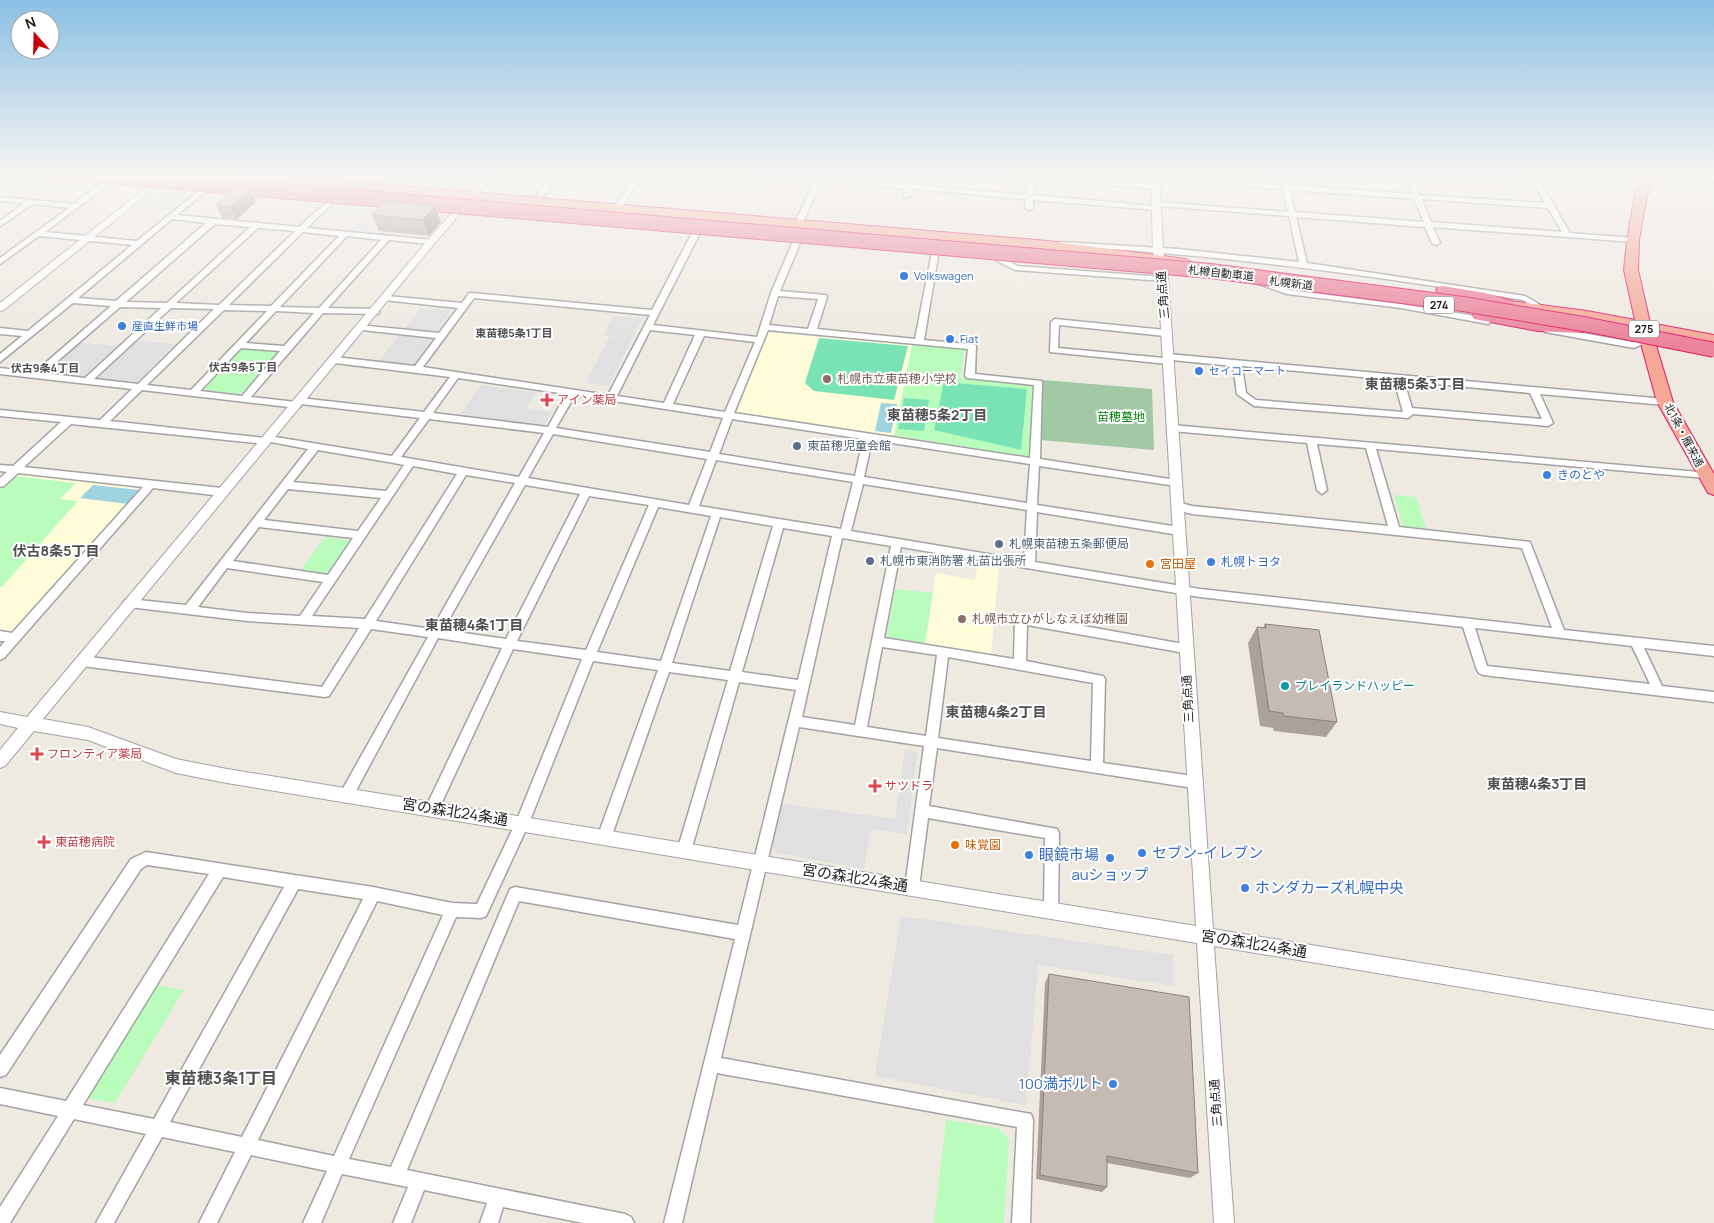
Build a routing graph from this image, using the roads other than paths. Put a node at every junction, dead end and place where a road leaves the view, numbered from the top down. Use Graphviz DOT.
graph roads {
  1 [pos="41,232"];
  2 [pos="95,232"];
  3 [pos="152,232"];
  4 [pos="200,232"];
  5 [pos="248,232"];
  6 [pos="297,232"];
  7 [pos="328,232"];
  8 [pos="440,232"];
  9 [pos="697,232"];
  10 [pos="709,232"];
  11 [pos="816,232"];
  12 [pos="825,232"];
  13 [pos="872,232"];
  14 [pos="1158,232"];
  15 [pos="1296,232"];
  16 [pos="1431,232"];
  17 [pos="1526,232"];
  18 [pos="1565,232"];
  19 [pos="1634,232"];
  20 [pos="38,234"];
  21 [pos="345,234"];
  22 [pos="1567,235"];
  23 [pos="387,238"];
  24 [pos="86,239"];
  25 [pos="1633,240"];
  26 [pos="797,241"];
  27 [pos="431,242"];
  28 [pos="139,243"];
  29 [pos="1436,243"];
  30 [pos="1017,248"];
  31 [pos="936,252"];
  32 [pos="1,260"];
  33 [pos="1160,265"];
  34 [pos="1304,266"];
  35 [pos="1253,279"];
  36 [pos="775,293"];
  37 [pos="387,298"];
  38 [pos="71,300"];
  39 [pos="119,304"];
  40 [pos="1507,304"];
  41 [pos="169,305"];
  42 [pos="463,306"];
  43 [pos="221,307"];
  44 [pos="0,308"];
  45 [pos="274,308"];
  46 [pos="1539,308"];
  47 [pos="322,310"];
  48 [pos="375,312"];
  49 [pos="656,313"];
  50 [pos="1643,325"];
  51 [pos="362,327"];
  52 [pos="649,327"];
  53 [pos="765,327"];
  54 [pos="1579,328"];
  55 [pos="0,331"];
  56 [pos="812,331"];
  57 [pos="701,332"];
  58 [pos="1165,333"];
  59 [pos="30,334"];
  60 [pos="442,336"];
  61 [pos="1714,339"];
  62 [pos="760,340"];
  63 [pos="1647,340"];
  64 [pos="919,342"];
  65 [pos="1714,344"];
  66 [pos="240,345"];
  67 [pos="286,349"];
  68 [pos="1714,350"];
  69 [pos="1714,357"];
  70 [pos="0,359"];
  71 [pos="1168,359"];
  72 [pos="335,360"];
  73 [pos="1237,363"];
  74 [pos="417,369"];
  75 [pos="0,371"];
  76 [pos="37,375"];
  77 [pos="456,375"];
  78 [pos="1398,377"];
  79 [pos="88,380"];
  80 [pos="142,386"];
  81 [pos="1533,389"];
  82 [pos="194,392"];
  83 [pos="572,392"];
  84 [pos="245,398"];
  85 [pos="611,398"];
  86 [pos="1666,402"];
  87 [pos="299,403"];
  88 [pos="667,407"];
  89 [pos="1408,411"];
  90 [pos="0,413"];
  91 [pos="429,415"];
  92 [pos="728,416"];
  93 [pos="68,420"];
  94 [pos="102,424"];
  95 [pos="1172,428"];
  96 [pos="549,430"];
  97 [pos="868,437"];
  98 [pos="1311,439"];
  99 [pos="268,440"];
  100 [pos="1370,445"];
  101 [pos="315,447"];
  102 [pos="712,456"];
  103 [pos="394,460"];
  104 [pos="1035,462"];
  105 [pos="410,463"];
  106 [pos="0,468"];
  107 [pos="15,470"];
  108 [pos="464,471"];
  109 [pos="859,479"];
  110 [pos="522,481"];
  111 [pos="1710,482"];
  112 [pos="1176,483"];
  113 [pos="0,484"];
  114 [pos="150,485"];
  115 [pos="285,485"];
  116 [pos="1322,490"];
  117 [pos="222,492"];
  118 [pos="586,492"];
  119 [pos="388,495"];
  120 [pos="655,503"];
  121 [pos="1177,506"];
  122 [pos="1032,507"];
  123 [pos="693,509"];
  124 [pos="716,512"];
  125 [pos="256,523"];
  126 [pos="779,523"];
  127 [pos="1179,531"];
  128 [pos="1395,531"];
  129 [pos="841,532"];
  130 [pos="360,535"];
  131 [pos="897,542"];
  132 [pos="224,564"];
  133 [pos="1029,565"];
  134 [pos="330,579"];
  135 [pos="1182,590"];
  136 [pos="129,603"];
  137 [pos="188,611"];
  138 [pos="304,620"];
  139 [pos="1467,623"];
  140 [pos="369,624"];
  141 [pos="435,634"];
  142 [pos="1560,634"];
  143 [pos="0,636"];
  144 [pos="15,638"];
  145 [pos="878,642"];
  146 [pos="1636,642"];
  147 [pos="509,645"];
  148 [pos="1185,648"];
  149 [pos="943,651"];
  150 [pos="1714,651"];
  151 [pos="0,655"];
  152 [pos="590,656"];
  153 [pos="82,661"];
  154 [pos="1020,665"];
  155 [pos="665,667"];
  156 [pos="736,677"];
  157 [pos="803,686"];
  158 [pos="1658,690"];
  159 [pos="1714,697"];
  160 [pos="0,718"];
  161 [pos="794,721"];
  162 [pos="32,723"];
  163 [pos="860,730"];
  164 [pos="932,741"];
  165 [pos="0,761"];
  166 [pos="1097,767"];
  167 [pos="1194,782"];
  168 [pos="346,796"];
  169 [pos="432,809"];
  170 [pos="922,812"];
  171 [pos="522,823"];
  172 [pos="604,838"];
  173 [pos="684,851"];
  174 [pos="760,863"];
  175 [pos="220,869"];
  176 [pos="295,881"];
  177 [pos="912,887"];
  178 [pos="373,894"];
  179 [pos="452,910"];
  180 [pos="1051,911"];
  181 [pos="743,933"];
  182 [pos="1206,936"];
  183 [pos="1714,1020"];
  184 [pos="711,1064"];
  185 [pos="0,1070"];
  186 [pos="0,1096"];
  187 [pos="70,1110"];
  188 [pos="157,1128"];
  189 [pos="247,1147"];
  190 [pos="338,1165"];
  191 [pos="396,1176"];
  192 [pos="419,1181"];
  193 [pos="497,1197"];
  194 [pos="578,1219"];
  195 [pos="0,1223"];
  196 [pos="105,1223"];
  197 [pos="208,1223"];
  198 [pos="312,1223"];
  199 [pos="402,1223"];
  200 [pos="489,1223"];
  201 [pos="625,1223"];
  202 [pos="673,1223"];
  203 [pos="1021,1223"];
  204 [pos="1224,1223"];
  1 -- 20 [label="street"];
  2 -- 24 [label="street"];
  3 -- 28 [label="street"];
  4 -- 39 [label="street"];
  5 -- 41 [label="street"];
  6 -- 43 [label="street"];
  7 -- 21 [label="street"];
  8 -- 27 [label="street"];
  9 -- 49 [label="street"];
  10 -- 26 [label="highway, 札幌新道 / 274"];
  11 -- 30 [label="highway, 札樽自動車道, bridge"];
  12 -- 30 [label="highway, 札樽自動車道"];
  13 -- 30 [label="highway, 札幌新道 / 274"];
  14 -- 33 [label="street, 三角点通"];
  15 -- 34 [label="street"];
  16 -- 29 [label="street"];
  17 -- 22 [label="street"];
  18 -- 22 [label="street"];
  19 -- 25 [label="highway, 北1条・雁来通 / 275"];
  20 -- 24 [label="street"];
  20 -- 32 [label="street"];
  21 -- 23 [label="street"];
  21 -- 45 [label="street"];
  22 -- 25 [label="street"];
  23 -- 27 [label="street"];
  23 -- 47 [label="street"];
  24 -- 28 [label="street"];
  24 -- 44 [label="street"];
  25 -- 50 [label="highway, 北1条・雁来通 / 275"];
  26 -- 31 [label="highway, 札幌新道 / 274"];
  26 -- 36 [label="street"];
  27 -- 37 [label="street"];
  28 -- 38 [label="street"];
  30 -- 33 [label="highway, 札幌新道 / 274"];
  30 -- 40 [label="highway"];
  30 -- 54 [label="highway, bridge"];
  30 -- 65 [label="highway, 札樽自動車道"];
  30 -- 68 [label="highway, 札樽自動車道, bridge"];
  31 -- 33 [label="highway, 札幌新道 / 274"];
  31 -- 64 [label="street"];
  33 -- 34 [label="street"];
  33 -- 35 [label="highway, 札幌新道 / 274"];
  33 -- 40 [label="highway, 札幌新道 / 274"];
  33 -- 58 [label="street, 三角点通"];
  34 -- 46 [label="street"];
  35 -- 54 [label="highway, 札幌新道 / 274"];
  35 -- 63 [label="street"];
  36 -- 53 [label="street"];
  36 -- 56 [label="street"];
  37 -- 42 [label="street"];
  37 -- 48 [label="street"];
  38 -- 39 [label="street"];
  38 -- 59 [label="street"];
  39 -- 41 [label="street"];
  39 -- 76 [label="street"];
  40 -- 46 [label="highway, 札幌新道 / 274"];
  41 -- 43 [label="street"];
  41 -- 79 [label="street"];
  42 -- 49 [label="street"];
  42 -- 60 [label="street"];
  43 -- 45 [label="street"];
  43 -- 80 [label="street"];
  45 -- 47 [label="street"];
  45 -- 66 [label="street"];
  46 -- 50 [label="highway, 札幌新道 / 274"];
  47 -- 48 [label="street"];
  47 -- 67 [label="street"];
  48 -- 51 [label="street"];
  49 -- 52 [label="street"];
  50 -- 61 [label="highway, 札幌新道 / 274"];
  50 -- 63 [label="highway, 北1条・雁来通 / 275"];
  51 -- 60 [label="street"];
  51 -- 72 [label="street"];
  52 -- 57 [label="street"];
  52 -- 85 [label="street"];
  53 -- 56 [label="street"];
  53 -- 62 [label="street"];
  54 -- 63 [label="highway, 札幌新道 / 274"];
  55 -- 59 [label="street"];
  56 -- 64 [label="street"];
  57 -- 62 [label="street"];
  57 -- 88 [label="street"];
  58 -- 71 [label="street, 三角点通"];
  58 -- 71 [label="street"];
  59 -- 70 [label="street"];
  60 -- 74 [label="street"];
  62 -- 92 [label="street"];
  63 -- 69 [label="highway, 札幌新道 / 274"];
  63 -- 86 [label="highway, 北1条・雁来通 / 275"];
  64 -- 104 [label="street"];
  66 -- 67 [label="street"];
  66 -- 82 [label="street"];
  67 -- 84 [label="street"];
  71 -- 73 [label="street"];
  71 -- 95 [label="street, 三角点通"];
  72 -- 74 [label="street"];
  72 -- 87 [label="street"];
  73 -- 78 [label="street"];
  73 -- 89 [label="street"];
  74 -- 77 [label="street"];
  75 -- 76 [label="street"];
  76 -- 79 [label="street"];
  77 -- 83 [label="street"];
  77 -- 91 [label="street"];
  78 -- 81 [label="street"];
  78 -- 89 [label="street"];
  79 -- 80 [label="street"];
  80 -- 82 [label="street"];
  80 -- 94 [label="street"];
  81 -- 86 [label="street"];
  81 -- 89 [label="street"];
  82 -- 84 [label="street"];
  83 -- 85 [label="street"];
  83 -- 96 [label="street"];
  84 -- 87 [label="street"];
  85 -- 88 [label="street"];
  86 -- 111 [label="highway, 北1条・雁来通 / 275"];
  87 -- 91 [label="street"];
  87 -- 99 [label="street"];
  88 -- 92 [label="street"];
  90 -- 93 [label="street"];
  91 -- 96 [label="street"];
  91 -- 103 [label="street"];
  92 -- 97 [label="street"];
  92 -- 102 [label="street"];
  93 -- 94 [label="street"];
  93 -- 107 [label="street"];
  94 -- 99 [label="street"];
  95 -- 98 [label="street"];
  95 -- 112 [label="street, 三角点通"];
  96 -- 102 [label="street"];
  96 -- 110 [label="street"];
  97 -- 104 [label="street"];
  97 -- 109 [label="street"];
  98 -- 100 [label="street"];
  98 -- 116 [label="street"];
  99 -- 101 [label="street"];
  99 -- 117 [label="street"];
  100 -- 111 [label="street"];
  100 -- 128 [label="street"];
  101 -- 103 [label="street"];
  101 -- 115 [label="street"];
  102 -- 109 [label="street"];
  102 -- 123 [label="street"];
  103 -- 105 [label="street"];
  104 -- 112 [label="street"];
  104 -- 122 [label="street"];
  105 -- 108 [label="street"];
  105 -- 119 [label="street"];
  106 -- 107 [label="street"];
  107 -- 113 [label="street"];
  107 -- 114 [label="street"];
  108 -- 110 [label="street"];
  108 -- 140 [label="street"];
  109 -- 122 [label="street"];
  109 -- 129 [label="street"];
  110 -- 118 [label="street"];
  110 -- 141 [label="street"];
  112 -- 121 [label="street, 三角点通"];
  114 -- 117 [label="street"];
  114 -- 144 [label="street"];
  115 -- 119 [label="street"];
  115 -- 125 [label="street"];
  117 -- 136 [label="street"];
  118 -- 120 [label="street"];
  118 -- 147 [label="street"];
  119 -- 130 [label="street"];
  120 -- 123 [label="street"];
  120 -- 152 [label="street"];
  121 -- 127 [label="street, 三角点通"];
  121 -- 128 [label="street"];
  122 -- 127 [label="street"];
  122 -- 133 [label="street"];
  123 -- 124 [label="street"];
  124 -- 126 [label="street"];
  124 -- 155 [label="street"];
  125 -- 130 [label="street"];
  125 -- 132 [label="street"];
  126 -- 129 [label="street"];
  126 -- 156 [label="street"];
  127 -- 135 [label="street, 三角点通"];
  128 -- 142 [label="street"];
  129 -- 131 [label="street"];
  129 -- 157 [label="street"];
  130 -- 134 [label="street"];
  131 -- 133 [label="street"];
  131 -- 145 [label="street"];
  132 -- 134 [label="street"];
  132 -- 137 [label="street"];
  133 -- 135 [label="street"];
  134 -- 138 [label="street"];
  135 -- 139 [label="street"];
  135 -- 148 [label="street, 三角点通"];
  136 -- 137 [label="street"];
  136 -- 153 [label="street"];
  137 -- 138 [label="street"];
  138 -- 140 [label="street"];
  139 -- 142 [label="street"];
  139 -- 158 [label="street"];
  140 -- 141 [label="street"];
  140 -- 153 [label="street"];
  141 -- 147 [label="street"];
  141 -- 168 [label="street"];
  142 -- 146 [label="street"];
  143 -- 144 [label="street"];
  144 -- 151 [label="street"];
  145 -- 149 [label="street"];
  145 -- 163 [label="street"];
  146 -- 150 [label="street"];
  146 -- 158 [label="street"];
  147 -- 152 [label="street"];
  147 -- 169 [label="street"];
  148 -- 154 [label="street"];
  148 -- 167 [label="street, 三角点通"];
  149 -- 154 [label="street"];
  149 -- 164 [label="street"];
  152 -- 155 [label="street"];
  152 -- 171 [label="street"];
  153 -- 162 [label="street"];
  154 -- 166 [label="street"];
  155 -- 156 [label="street"];
  155 -- 172 [label="street"];
  156 -- 157 [label="street"];
  156 -- 173 [label="street"];
  157 -- 161 [label="street"];
  158 -- 159 [label="street"];
  160 -- 162 [label="street, 宮の森北24条通"];
  161 -- 163 [label="street"];
  161 -- 174 [label="street"];
  162 -- 165 [label="street"];
  162 -- 168 [label="street, 宮の森北24条通"];
  163 -- 164 [label="street"];
  164 -- 166 [label="street"];
  164 -- 170 [label="street"];
  166 -- 167 [label="street"];
  167 -- 182 [label="street, 三角点通"];
  168 -- 169 [label="street, 宮の森北24条通"];
  169 -- 171 [label="street, 宮の森北24条通"];
  170 -- 177 [label="street"];
  170 -- 180 [label="street"];
  171 -- 172 [label="street, 宮の森北24条通"];
  171 -- 179 [label="street"];
  172 -- 173 [label="street, 宮の森北24条通"];
  173 -- 174 [label="street, 宮の森北24条通"];
  174 -- 177 [label="street, 宮の森北24条通"];
  174 -- 181 [label="street"];
  175 -- 176 [label="street"];
  175 -- 185 [label="street"];
  175 -- 187 [label="street"];
  176 -- 178 [label="street"];
  176 -- 188 [label="street"];
  177 -- 180 [label="street, 宮の森北24条通"];
  178 -- 179 [label="street"];
  178 -- 189 [label="street"];
  179 -- 190 [label="street"];
  180 -- 182 [label="street, 宮の森北24条通"];
  181 -- 184 [label="street"];
  181 -- 191 [label="street"];
  182 -- 183 [label="street, 宮の森北24条通"];
  182 -- 204 [label="street, 三角点通"];
  184 -- 202 [label="street"];
  184 -- 203 [label="street"];
  186 -- 187 [label="street"];
  187 -- 188 [label="street"];
  187 -- 195 [label="street"];
  188 -- 189 [label="street"];
  188 -- 196 [label="street"];
  189 -- 190 [label="street"];
  189 -- 197 [label="street"];
  190 -- 191 [label="street"];
  190 -- 198 [label="street"];
  191 -- 192 [label="street"];
  192 -- 193 [label="street"];
  192 -- 199 [label="street"];
  193 -- 194 [label="street"];
  193 -- 200 [label="street"];
  194 -- 201 [label="street"];
}
